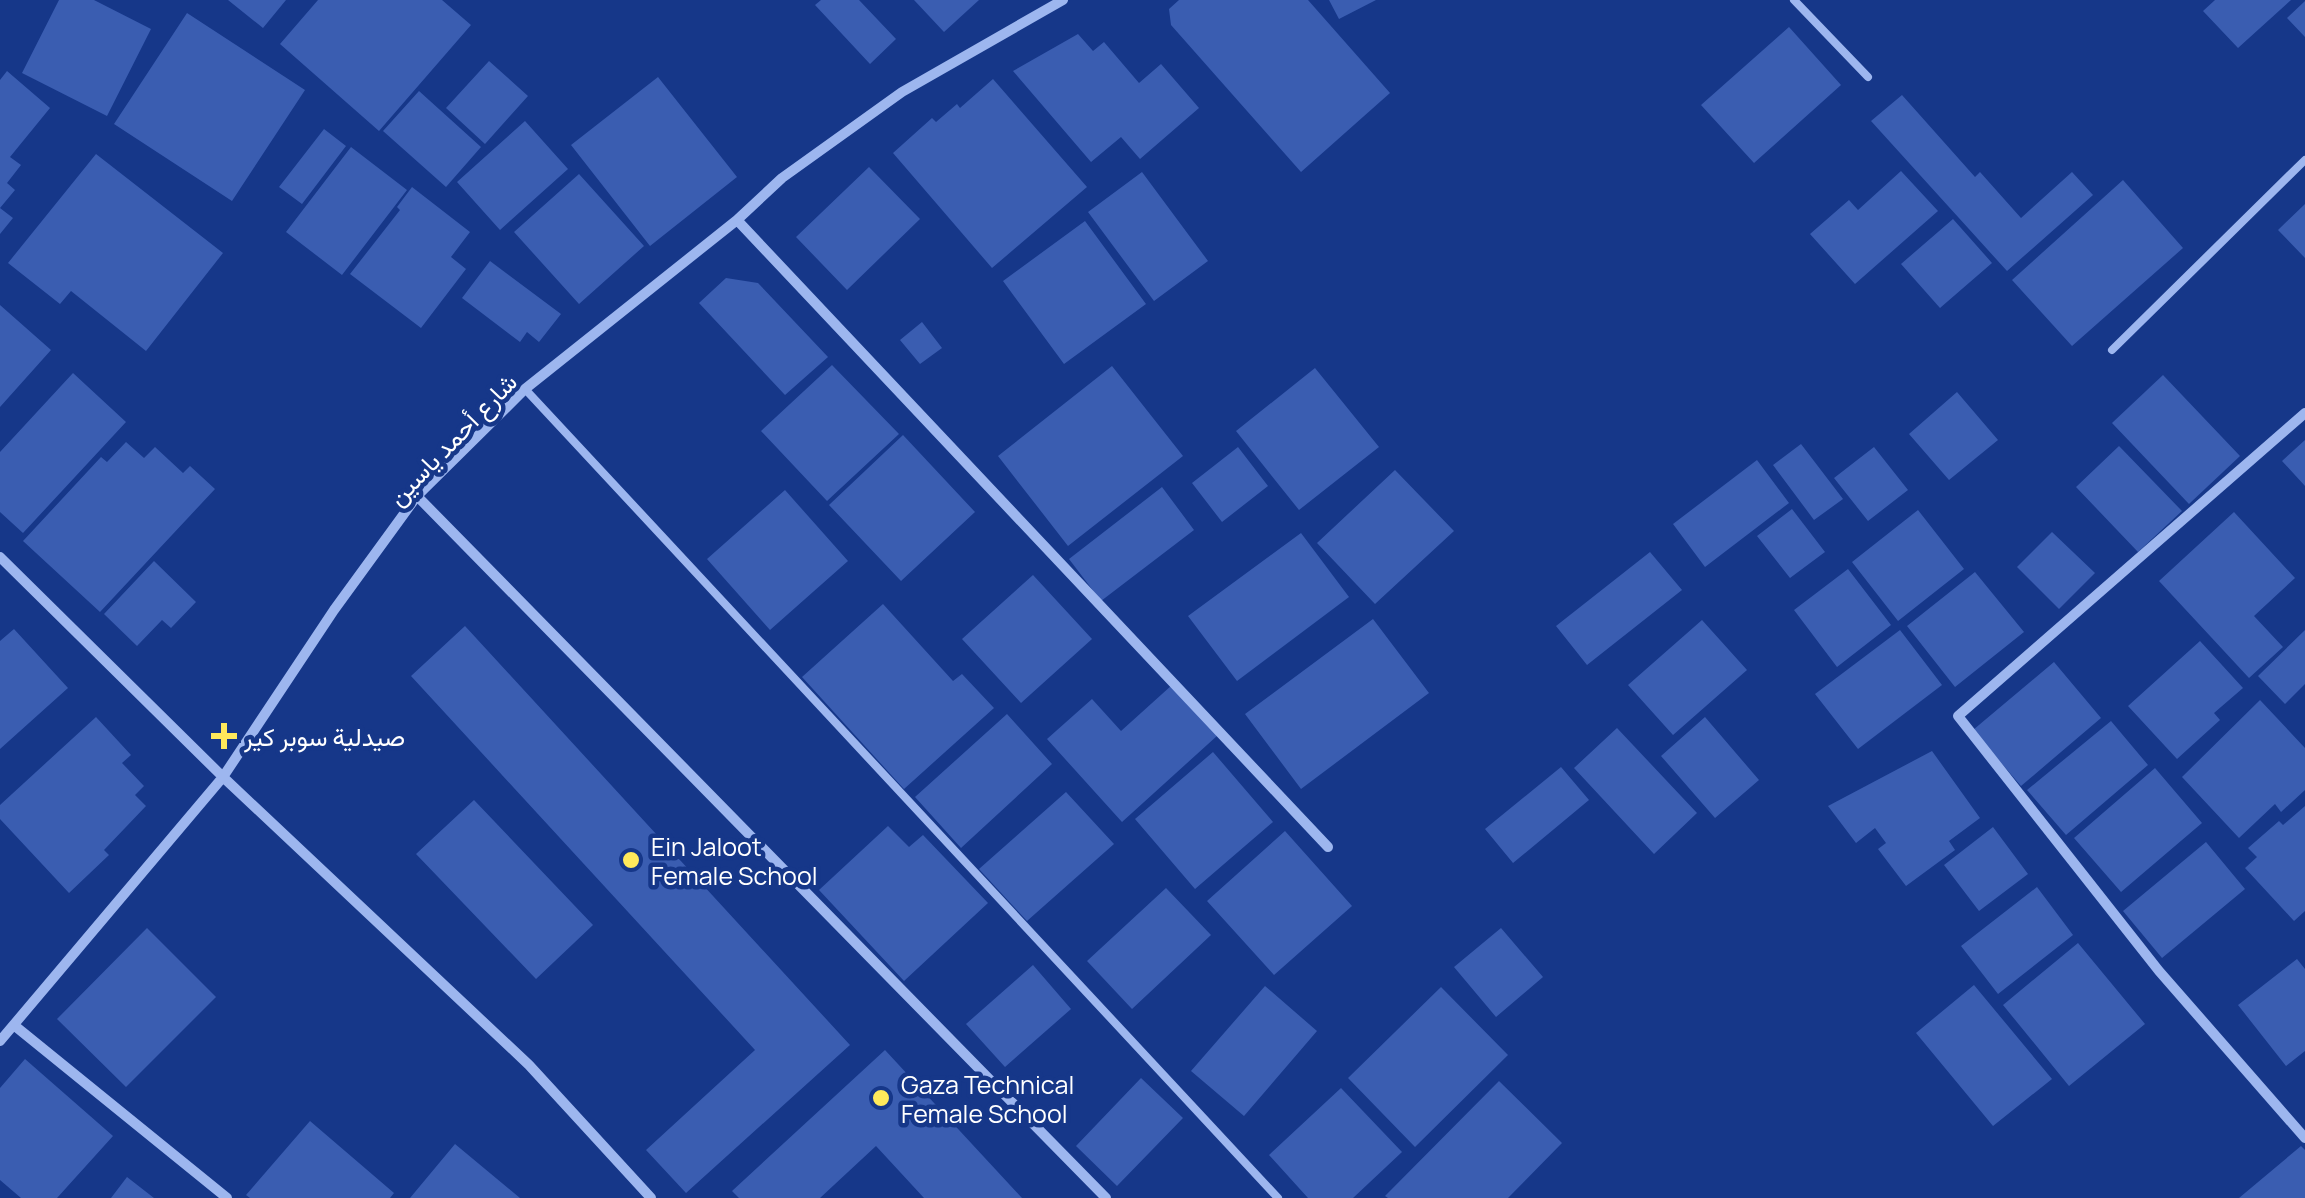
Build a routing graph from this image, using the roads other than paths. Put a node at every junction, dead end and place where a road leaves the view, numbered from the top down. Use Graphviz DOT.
graph roads {
  1 [pos="1063,0"];
  2 [pos="1794,0"];
  3 [pos="1868,77"];
  4 [pos="2305,160"];
  5 [pos="736,220"];
  6 [pos="2112,350"];
  7 [pos="526,390"];
  8 [pos="2305,413"];
  9 [pos="417,496"];
  10 [pos="0,557"];
  11 [pos="224,777"];
  12 [pos="1328,848"];
  13 [pos="15,1026"];
  14 [pos="0,1041"];
  15 [pos="2305,1138"];
  16 [pos="228,1198"];
  17 [pos="651,1198"];
  18 [pos="1106,1198"];
  19 [pos="1278,1198"];
  1 -- 5 [label="street, شارع أحمد ياسين"];
  2 -- 3 [label="lane"];
  4 -- 6 [label="lane"];
  5 -- 7 [label="street, شارع أحمد ياسين"];
  5 -- 12 [label="street"];
  7 -- 9 [label="street, شارع أحمد ياسين"];
  7 -- 19 [label="lane"];
  8 -- 15 [label="street"];
  9 -- 11 [label="street, شارع أحمد ياسين"];
  9 -- 18 [label="street"];
  10 -- 11 [label="street"];
  11 -- 13 [label="street, شارع أحمد ياسين"];
  11 -- 17 [label="street"];
  13 -- 14 [label="street, شارع أحمد ياسين"];
  13 -- 16 [label="street"];
}
